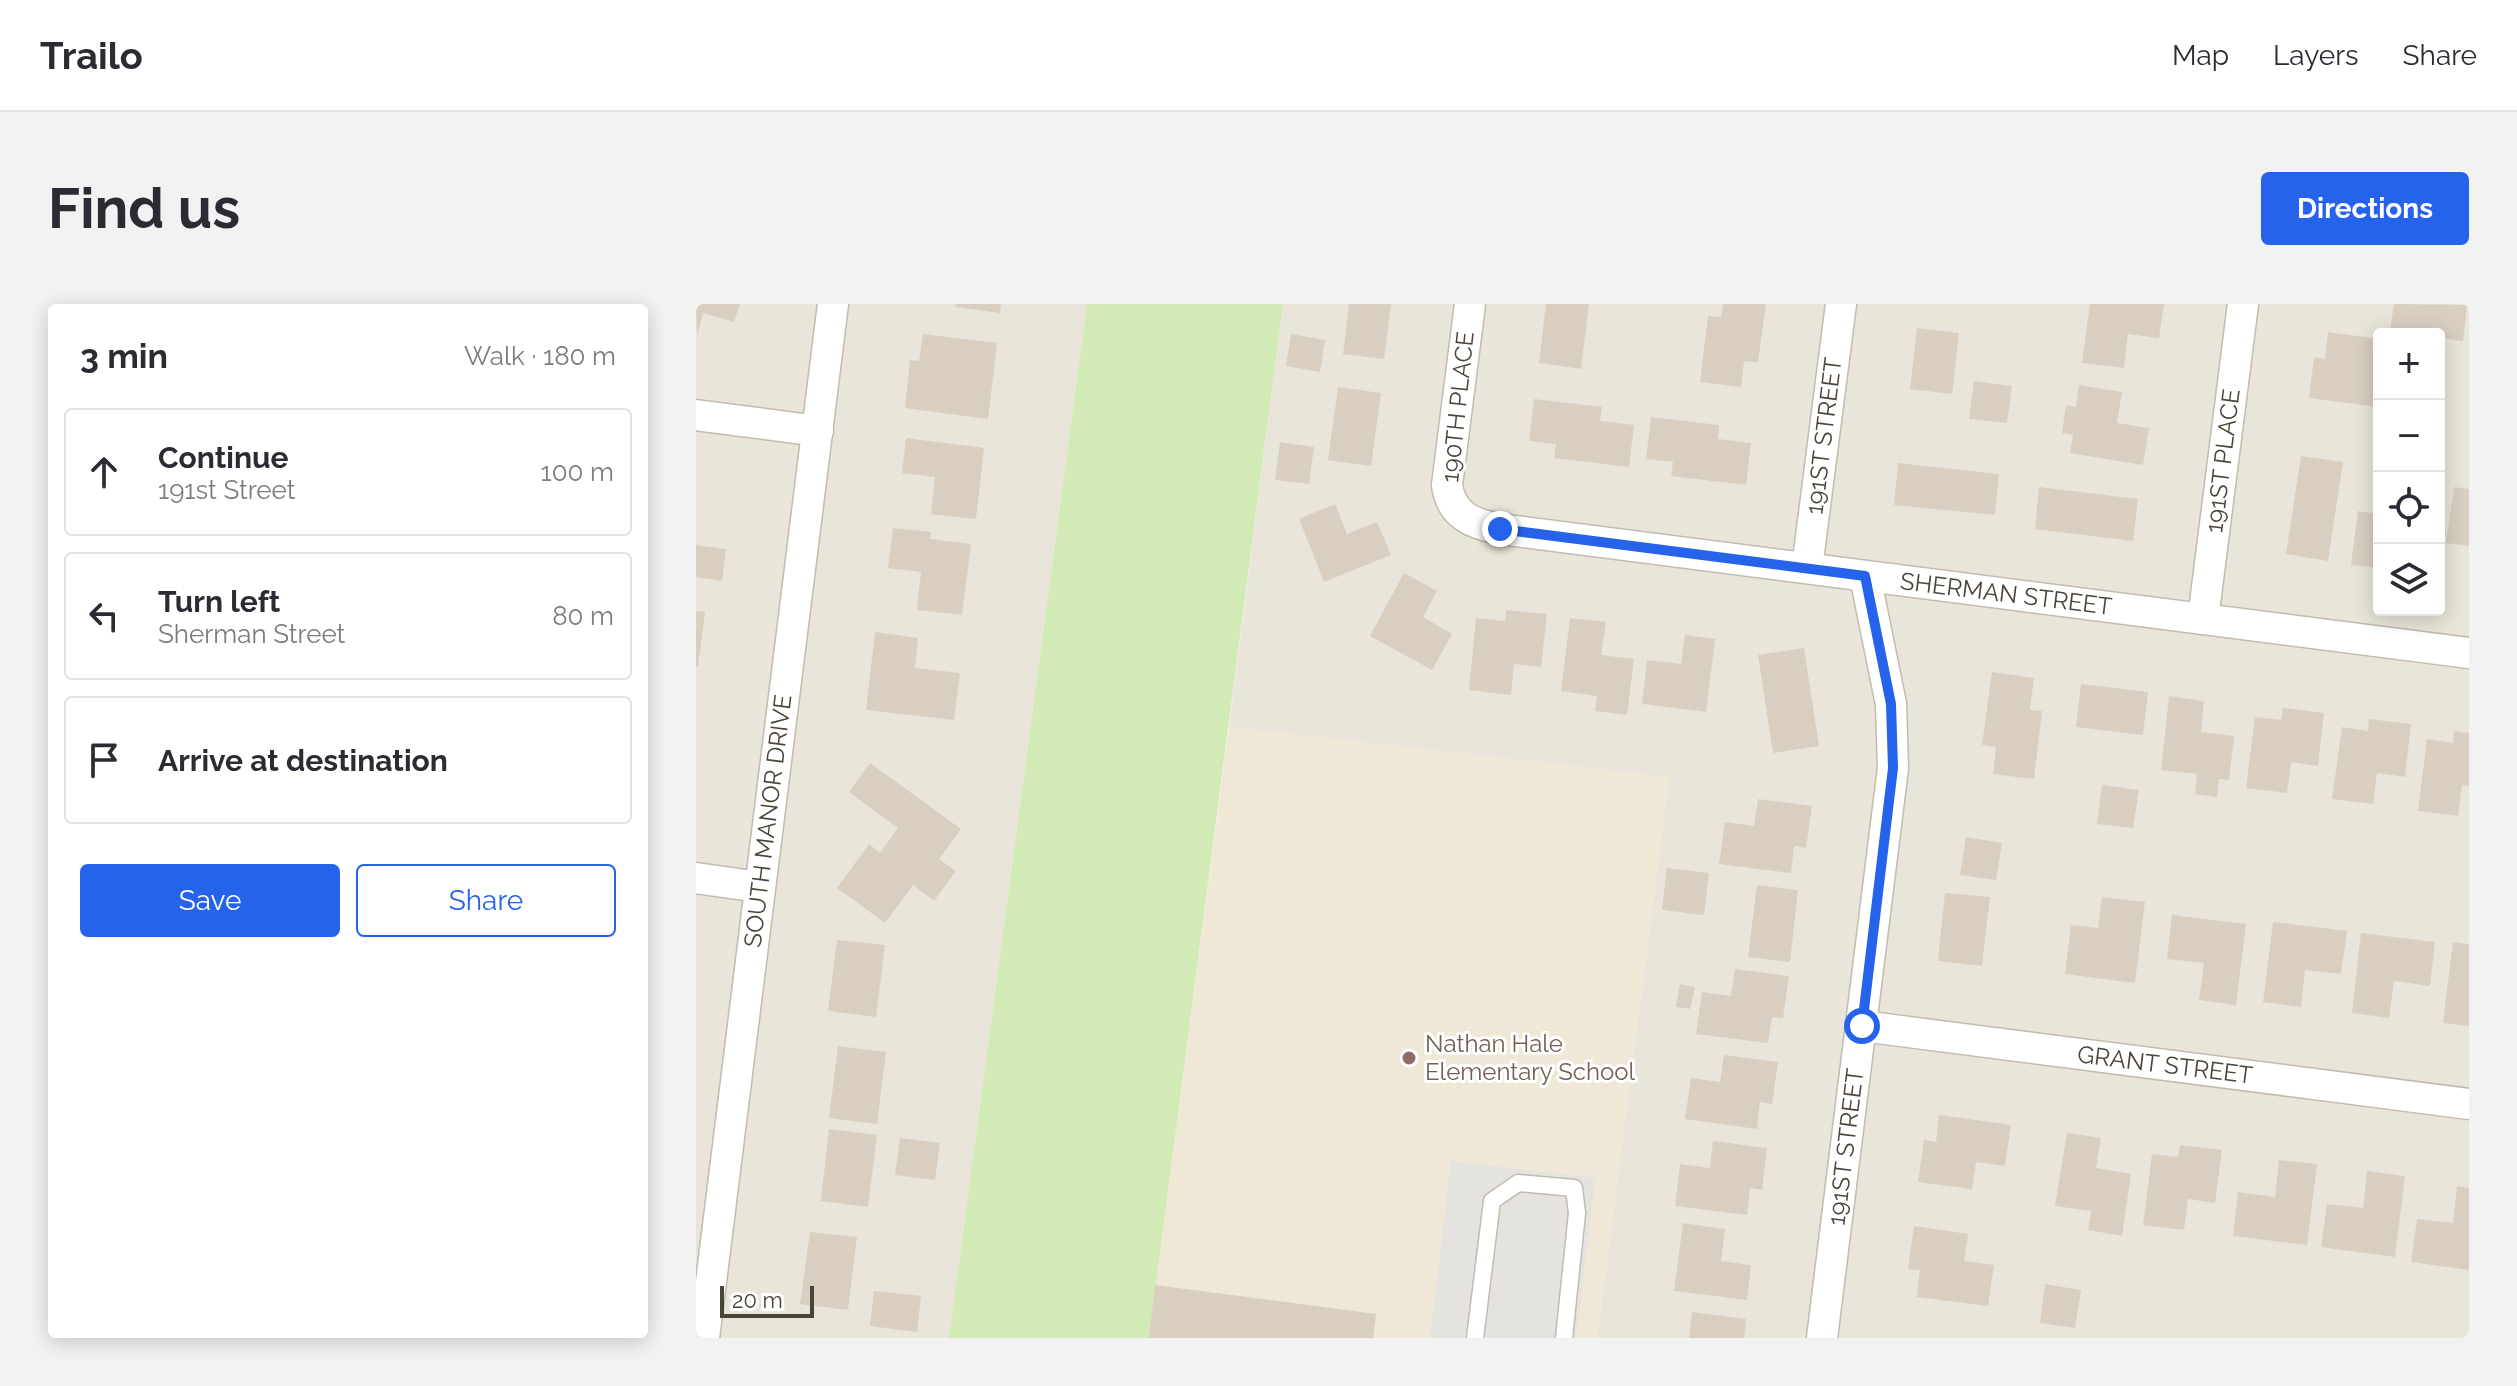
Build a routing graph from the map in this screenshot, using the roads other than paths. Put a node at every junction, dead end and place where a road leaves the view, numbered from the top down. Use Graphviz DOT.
graph roads {
  1 [pos="833,304"];
  2 [pos="1470,304"];
  3 [pos="1841,304"];
  4 [pos="2243,304"];
  5 [pos="696,415"];
  6 [pos="818,431"];
  7 [pos="1454,508"];
  8 [pos="1807,568"];
  9 [pos="1865,576"];
  10 [pos="2203,619"];
  11 [pos="2469,653"];
  12 [pos="696,878"];
  13 [pos="759,887"];
  14 [pos="1862,1026"];
  15 [pos="2469,1104"];
  16 [pos="704,1338"];
  17 [pos="1475,1338"];
  18 [pos="1564,1338"];
  19 [pos="1822,1338"];
  1 -- 6 [label="street, SOUTH MANOR DRIVE"];
  2 -- 7 [label="street, 190TH PLACE"];
  3 -- 8 [label="street, 191ST STREET"];
  4 -- 10 [label="street, 191ST PLACE"];
  5 -- 6 [label="street"];
  6 -- 13 [label="street, SOUTH MANOR DRIVE"];
  7 -- 8 [label="street, SHERMAN STREET"];
  8 -- 9 [label="street, SHERMAN STREET"];
  9 -- 10 [label="street, SHERMAN STREET"];
  9 -- 14 [label="street, 191ST STREET"];
  10 -- 11 [label="street, SHERMAN STREET"];
  12 -- 13 [label="street"];
  13 -- 16 [label="street, SOUTH MANOR DRIVE"];
  14 -- 15 [label="street, GRANT STREET"];
  14 -- 19 [label="street, 191ST STREET"];
  17 -- 18 [label="lane"];
}
